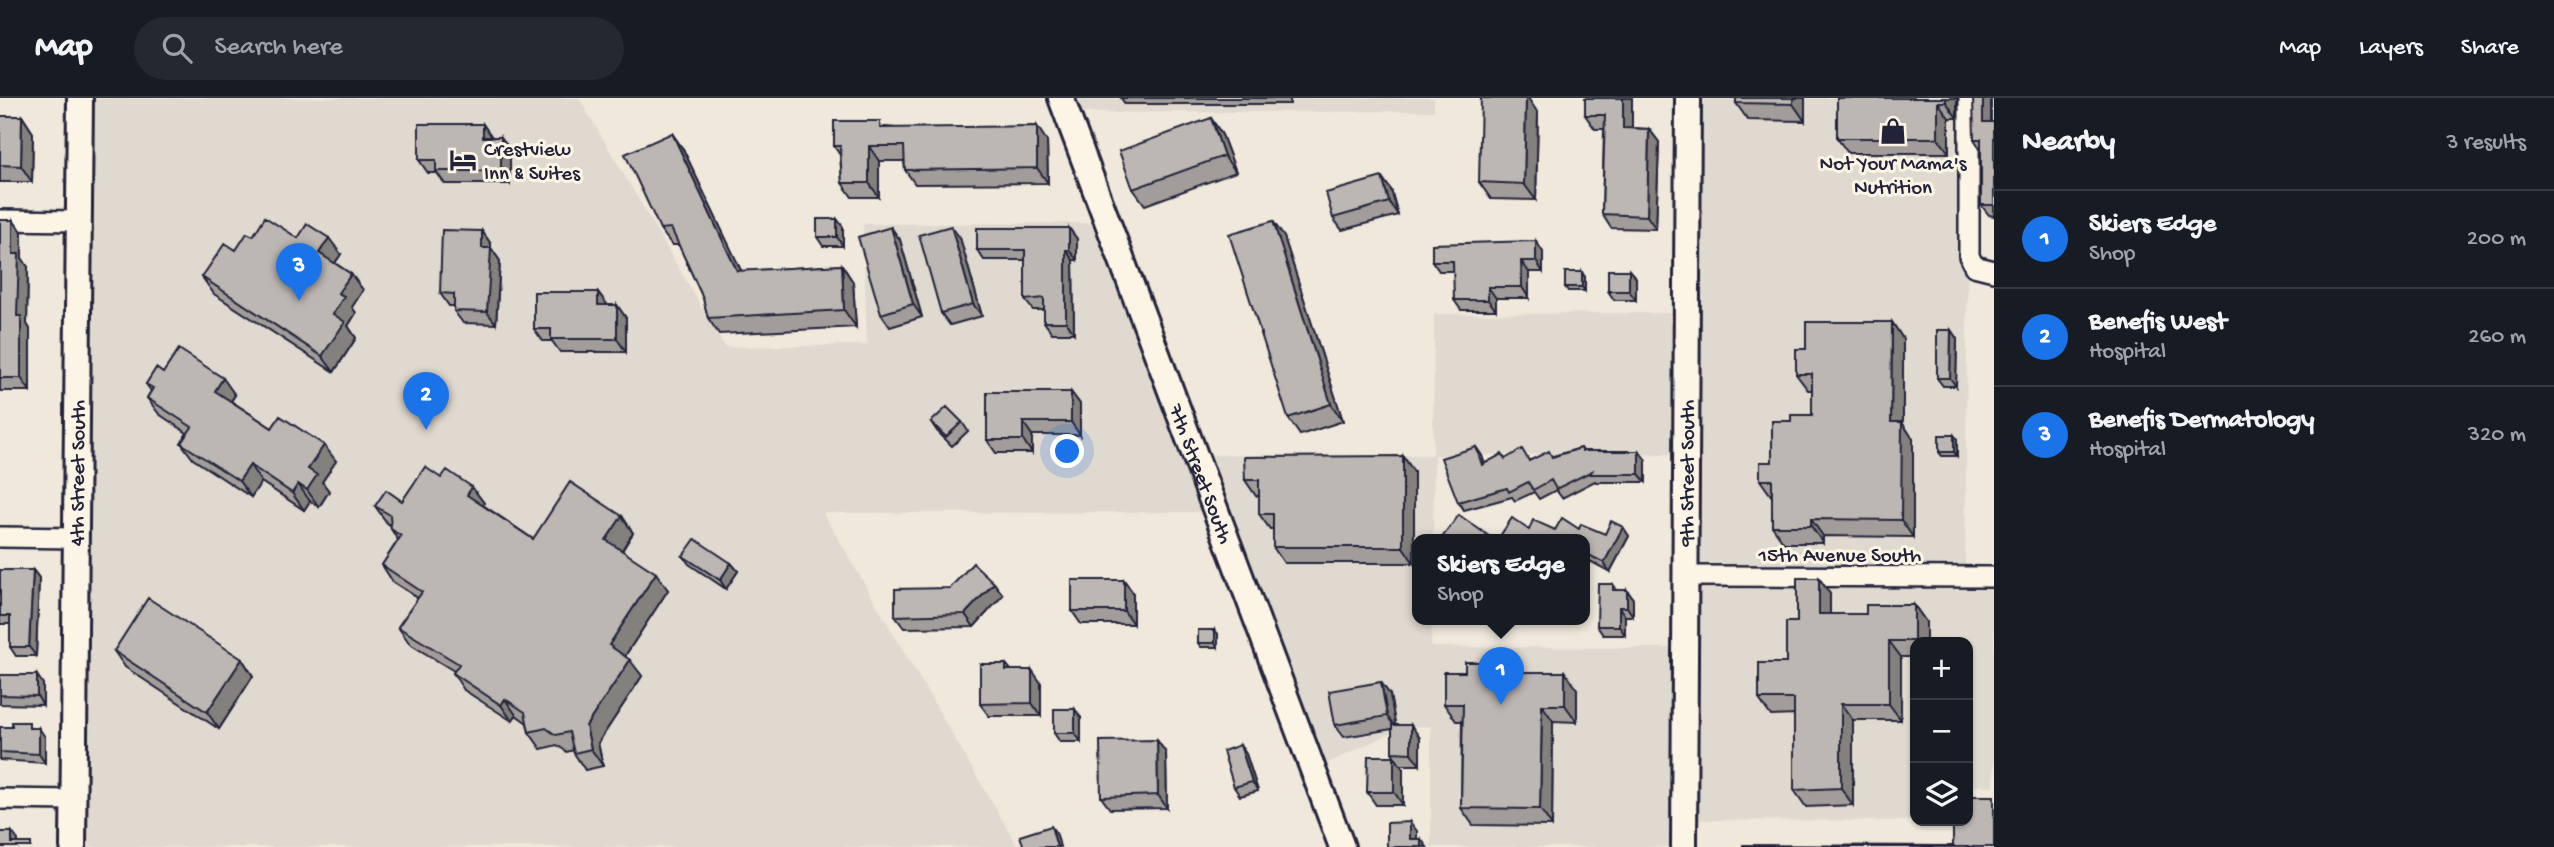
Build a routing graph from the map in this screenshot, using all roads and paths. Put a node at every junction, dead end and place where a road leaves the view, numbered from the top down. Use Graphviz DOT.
graph roads {
  1 [pos="80,98"];
  2 [pos="1061,98"];
  3 [pos="1688,98"];
  4 [pos="1969,98"];
  5 [pos="0,220"];
  6 [pos="79,222"];
  7 [pos="1994,271"];
  8 [pos="0,537"];
  9 [pos="78,538"];
  10 [pos="1685,576"];
  11 [pos="1994,576"];
  12 [pos="0,799"];
  13 [pos="73,800"];
  14 [pos="73,847"];
  15 [pos="1342,847"];
  16 [pos="1684,847"];
  1 -- 6 [label="street, 4th Street South"];
  2 -- 15 [label="street, 7th Street South"];
  3 -- 10 [label="street, 9th Street South"];
  4 -- 7 [label="street"];
  5 -- 6 [label="street"];
  6 -- 9 [label="street, 4th Street South"];
  8 -- 9 [label="street"];
  9 -- 13 [label="street, 4th Street South"];
  10 -- 11 [label="street, 15th Avenue South"];
  10 -- 16 [label="street, 9th Street South"];
  12 -- 13 [label="street"];
  13 -- 14 [label="street, 4th Street South"];
}
